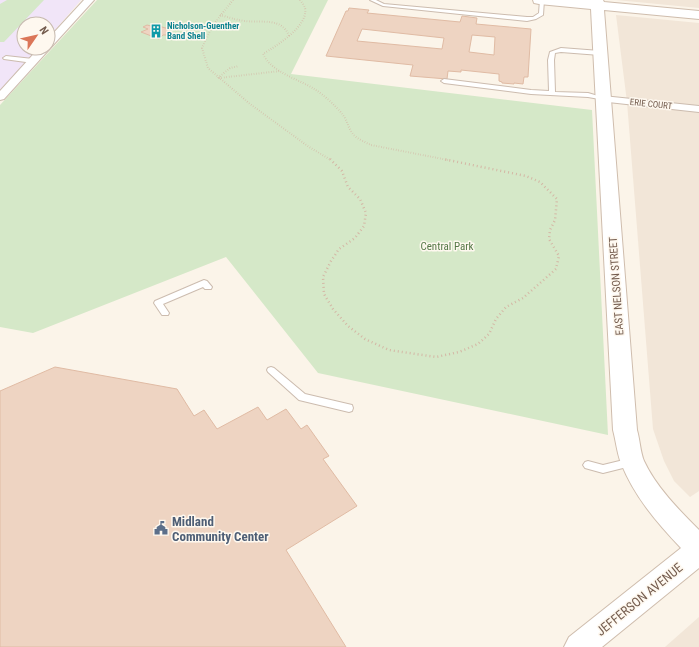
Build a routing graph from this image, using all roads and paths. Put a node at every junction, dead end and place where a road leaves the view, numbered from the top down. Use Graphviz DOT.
graph roads {
  1 [pos="89,0"];
  2 [pos="233,0"];
  3 [pos="300,0"];
  4 [pos="372,0"];
  5 [pos="539,0"];
  6 [pos="542,0"];
  7 [pos="597,3"];
  8 [pos="220,15"];
  9 [pos="699,15"];
  10 [pos="56,36"];
  11 [pos="289,36"];
  12 [pos="600,53"];
  13 [pos="38,56"];
  14 [pos="6,58"];
  15 [pos="33,61"];
  16 [pos="239,66"];
  17 [pos="280,71"];
  18 [pos="218,78"];
  19 [pos="444,82"];
  20 [pos="552,93"];
  21 [pos="0,97"];
  22 [pos="603,99"];
  23 [pos="699,109"];
  24 [pos="208,287"];
  25 [pos="165,313"];
  26 [pos="270,370"];
  27 [pos="349,408"];
  28 [pos="633,461"];
  29 [pos="588,465"];
  30 [pos="699,550"];
  31 [pos="578,647"];
  1 -- 10 [label="street"];
  2 -- 8 [label="path"];
  3 -- 11 [label="path"];
  4 -- 6 [label="lane"];
  5 -- 6 [label="street"];
  6 -- 7 [label="street"];
  7 -- 9 [label="street"];
  7 -- 12 [label="street, EAST NELSON STREET"];
  8 -- 11 [label="path"];
  8 -- 18 [label="path"];
  11 -- 17 [label="path"];
  12 -- 20 [label="lane"];
  12 -- 22 [label="street, EAST NELSON STREET"];
  13 -- 15 [label="street"];
  14 -- 15 [label="lane"];
  15 -- 21 [label="street"];
  16 -- 18 [label="path"];
  17 -- 18 [label="path"];
  17 -- 18 [label="path"];
  19 -- 20 [label="lane"];
  20 -- 22 [label="lane"];
  22 -- 23 [label="street, ERIE COURT"];
  22 -- 28 [label="street, EAST NELSON STREET"];
  24 -- 25 [label="lane"];
  26 -- 27 [label="lane"];
  28 -- 29 [label="lane"];
  28 -- 30 [label="street, EAST NELSON STREET"];
  30 -- 31 [label="street, JEFFERSON AVENUE"];
}
